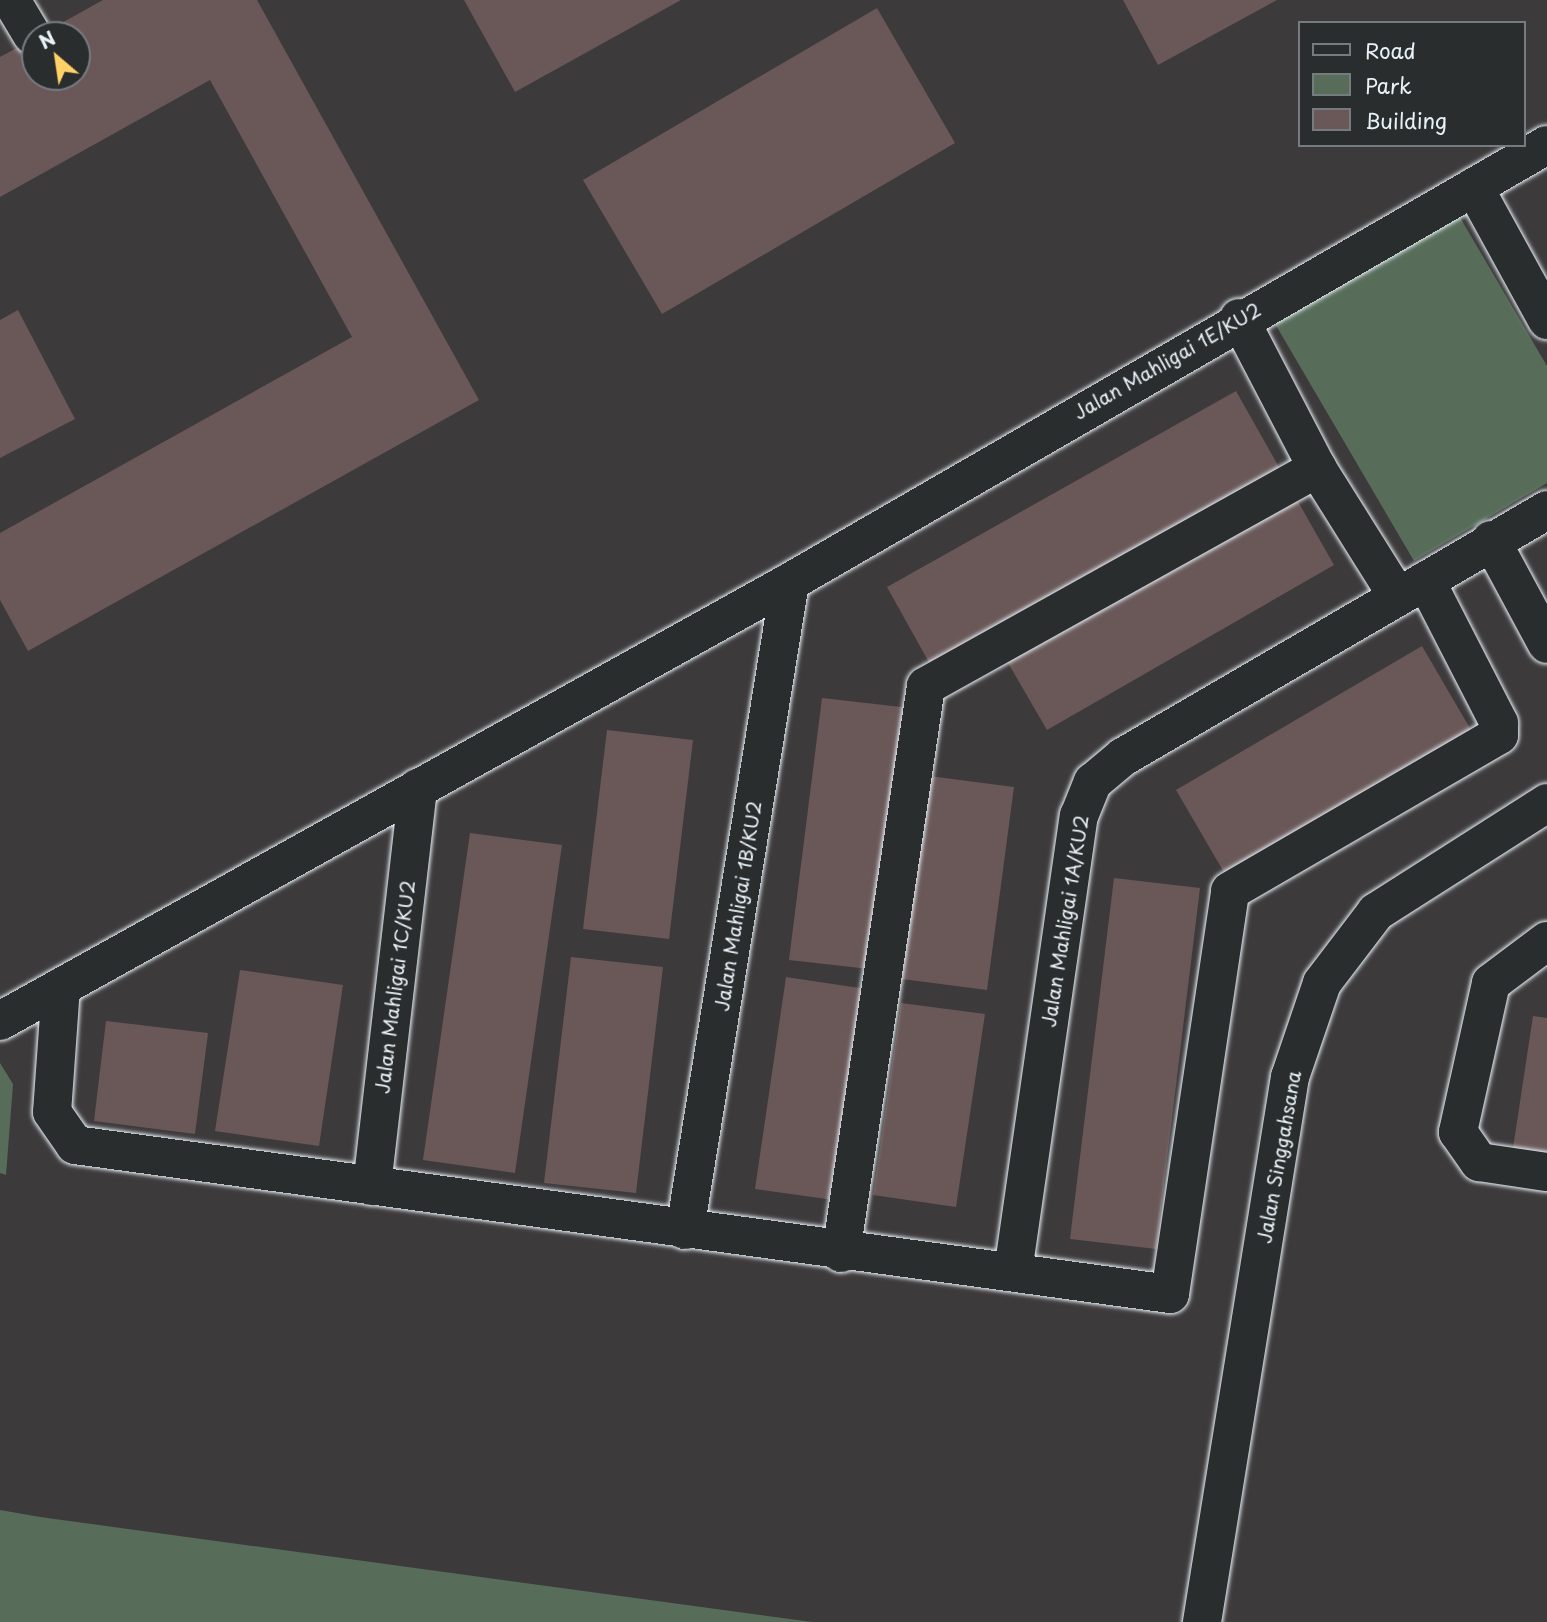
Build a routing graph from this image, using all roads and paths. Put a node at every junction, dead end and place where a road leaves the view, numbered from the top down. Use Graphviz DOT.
graph roads {
  1 [pos="11,0"];
  2 [pos="24,21"];
  3 [pos="1547,145"];
  4 [pos="1474,187"];
  5 [pos="1239,318"];
  6 [pos="1547,320"];
  7 [pos="1317,468"];
  8 [pos="1547,510"];
  9 [pos="1491,540"];
  10 [pos="790,582"];
  11 [pos="1412,589"];
  12 [pos="1547,644"];
  13 [pos="418,788"];
  14 [pos="1547,803"];
  15 [pos="1536,947"];
  16 [pos="61,987"];
  17 [pos="0,1021"];
  18 [pos="1547,1172"];
  19 [pos="372,1186"];
  20 [pos="685,1230"];
  21 [pos="841,1253"];
  22 [pos="1013,1272"];
  23 [pos="1202,1622"];
  1 -- 2 [label="street"];
  3 -- 4 [label="street, Jalan Mahligai 1E/KU2"];
  4 -- 5 [label="street, Jalan Mahligai 1E/KU2"];
  4 -- 6 [label="street"];
  5 -- 7 [label="street"];
  5 -- 10 [label="street, Jalan Mahligai 1E/KU2"];
  7 -- 11 [label="street"];
  7 -- 21 [label="street"];
  8 -- 9 [label="street, Jalan Mahligai 1A/KU2"];
  9 -- 11 [label="street, Jalan Mahligai 1A/KU2"];
  9 -- 12 [label="street"];
  10 -- 13 [label="street, Jalan Mahligai 1E/KU2"];
  10 -- 20 [label="street, Jalan Mahligai 1B/KU2"];
  11 -- 22 [label="street, Jalan Mahligai 1A/KU2"];
  11 -- 22 [label="street"];
  13 -- 16 [label="street, Jalan Mahligai 1E/KU2"];
  13 -- 19 [label="street, Jalan Mahligai 1C/KU2"];
  14 -- 23 [label="street, Jalan Singgahsana"];
  15 -- 18 [label="street"];
  16 -- 17 [label="street, Jalan Mahligai 1E/KU2"];
  16 -- 19 [label="street"];
  19 -- 20 [label="street"];
  20 -- 21 [label="street"];
  21 -- 22 [label="street"];
}
